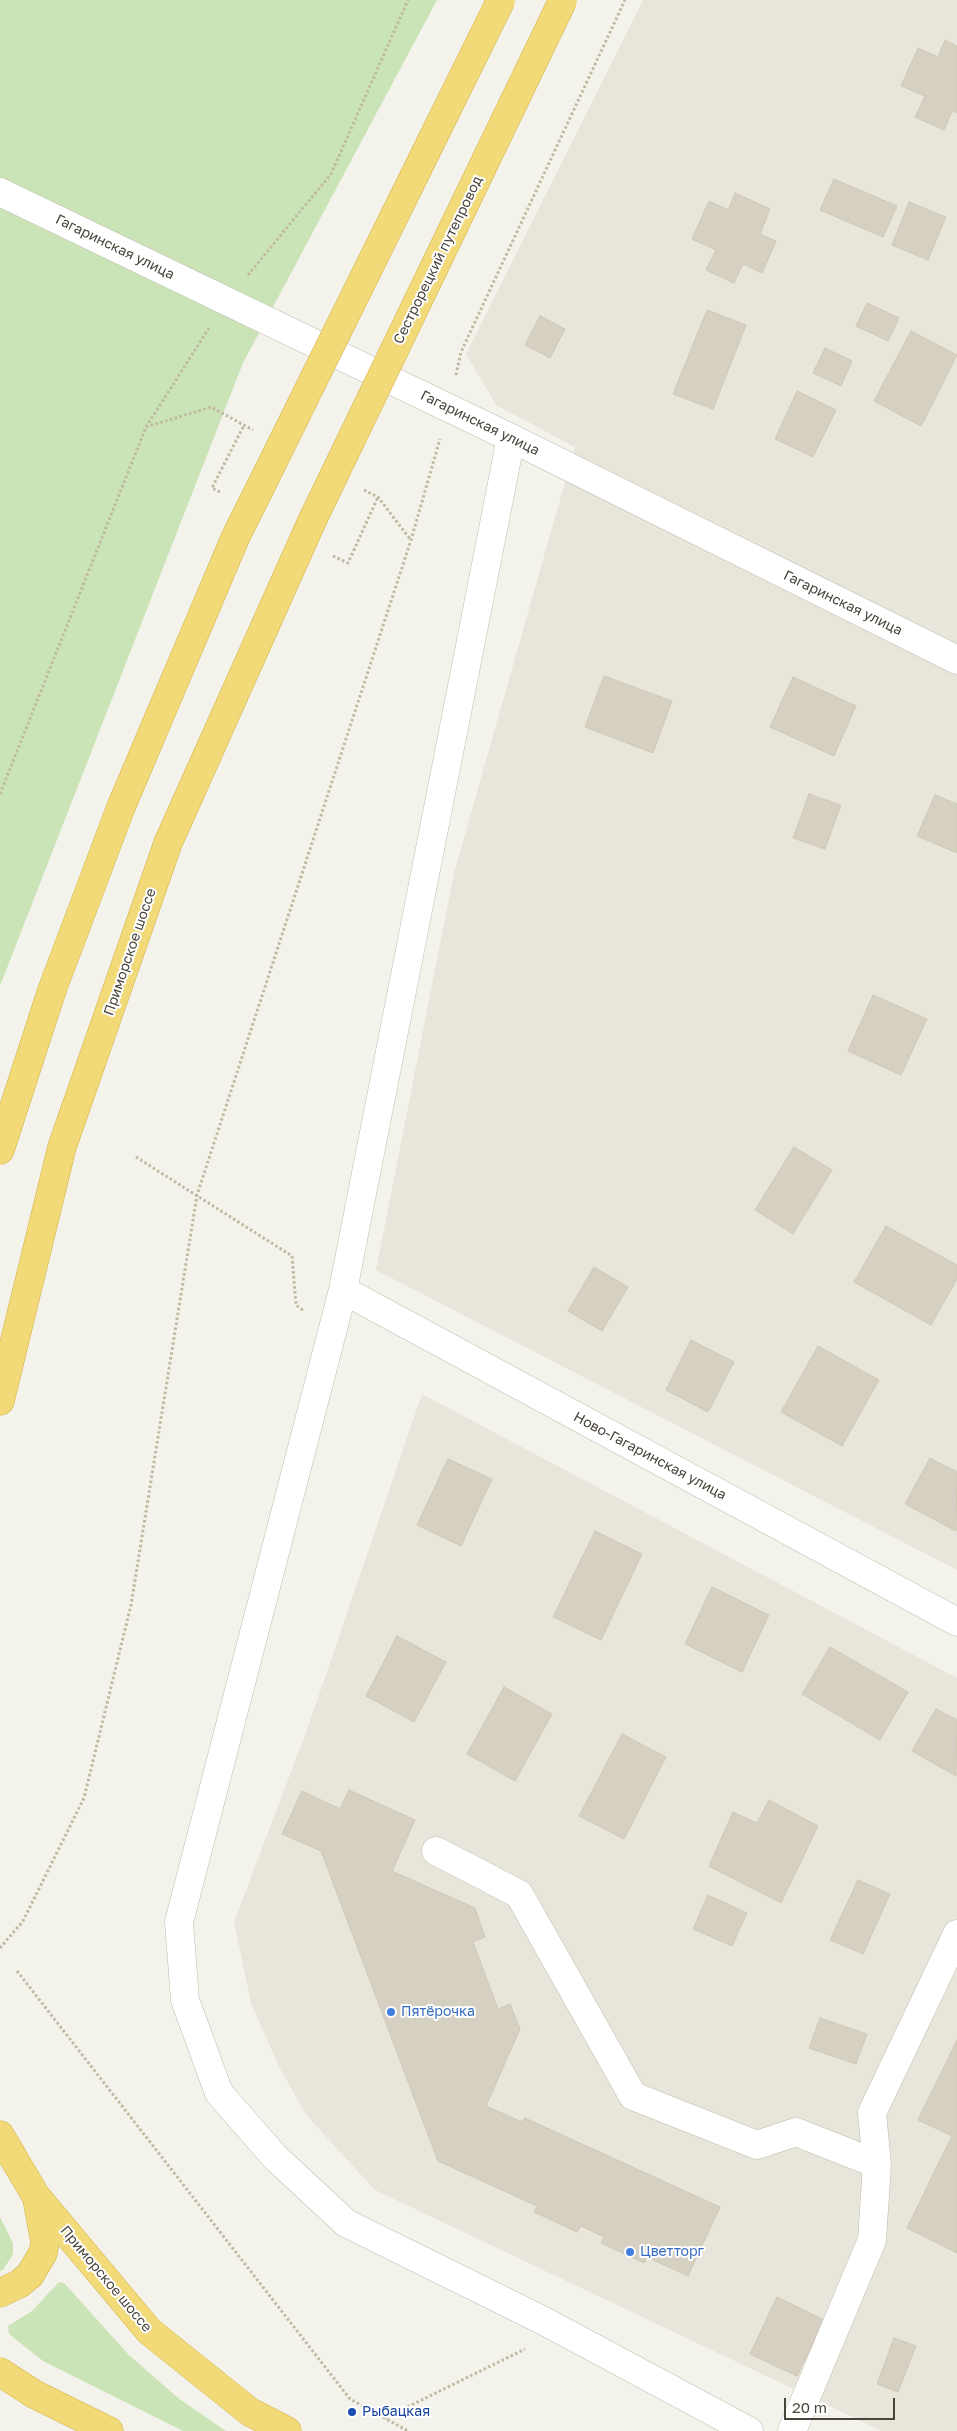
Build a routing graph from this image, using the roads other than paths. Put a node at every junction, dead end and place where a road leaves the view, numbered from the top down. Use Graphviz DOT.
graph roads {
  1 [pos="502,0"];
  2 [pos="563,0"];
  3 [pos="0,192"];
  4 [pos="510,438"];
  5 [pos="312,521"];
  6 [pos="957,660"];
  7 [pos="0,1150"];
  8 [pos="343,1290"];
  9 [pos="0,1401"];
  10 [pos="957,1622"];
  11 [pos="436,1851"];
  12 [pos="957,1934"];
  13 [pos="0,2135"];
  14 [pos="877,2164"];
  15 [pos="36,2196"];
  16 [pos="0,2293"];
  17 [pos="0,2372"];
  18 [pos="109,2431"];
  19 [pos="287,2431"];
  20 [pos="749,2431"];
  21 [pos="792,2431"];
  1 -- 7 [label="highway, bridge"];
  2 -- 5 [label="highway, Сестрорецкий путепровод, bridge"];
  3 -- 4 [label="street, Гагаринская улица"];
  4 -- 6 [label="street, Гагаринская улица"];
  4 -- 8 [label="street"];
  5 -- 9 [label="highway, Приморское шоссе"];
  8 -- 10 [label="street, Ново-Гагаринская улица"];
  8 -- 20 [label="street"];
  11 -- 14 [label="street"];
  12 -- 14 [label="street"];
  13 -- 15 [label="highway, Приморское шоссе"];
  14 -- 21 [label="street"];
  15 -- 16 [label="highway"];
  15 -- 19 [label="highway, Приморское шоссе"];
  17 -- 18 [label="highway"];
}
